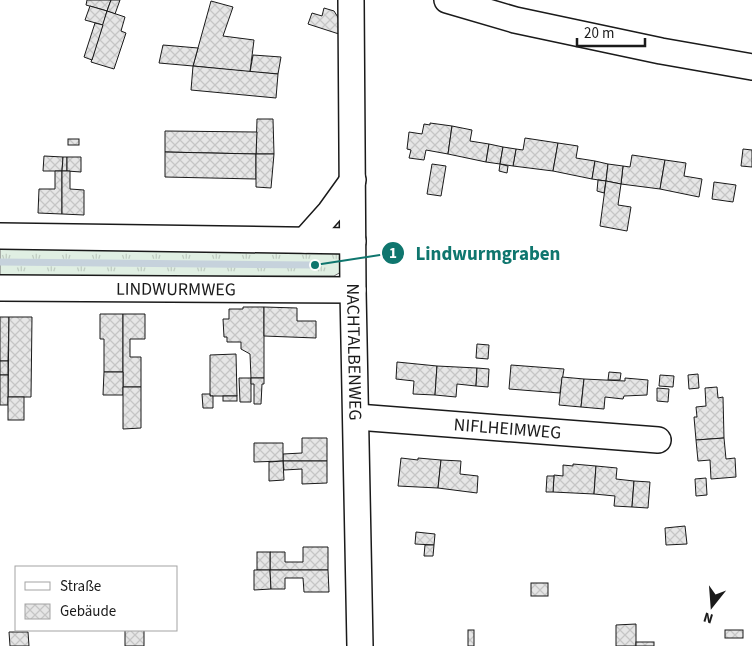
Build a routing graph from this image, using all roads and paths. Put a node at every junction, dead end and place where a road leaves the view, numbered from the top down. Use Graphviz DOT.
graph roads {
  1 [pos="351,0"];
  2 [pos="447,0"];
  3 [pos="752,67"];
  4 [pos="352,180"];
  5 [pos="0,236"];
  6 [pos="304,240"];
  7 [pos="353,242"];
  8 [pos="0,288"];
  9 [pos="353,290"];
  10 [pos="356,417"];
  11 [pos="658,440"];
  12 [pos="360,646"];
  1 -- 4 [label="street, NACHTALBENWEG"];
  2 -- 3 [label="street"];
  4 -- 6 [label="street"];
  4 -- 7 [label="street, NACHTALBENWEG"];
  5 -- 6 [label="street"];
  6 -- 7 [label="street"];
  7 -- 9 [label="street, NACHTALBENWEG"];
  8 -- 9 [label="street, LINDWURMWEG"];
  9 -- 10 [label="street, NACHTALBENWEG"];
  10 -- 11 [label="street, NIFLHEIMWEG"];
  10 -- 12 [label="street, NACHTALBENWEG"];
}
